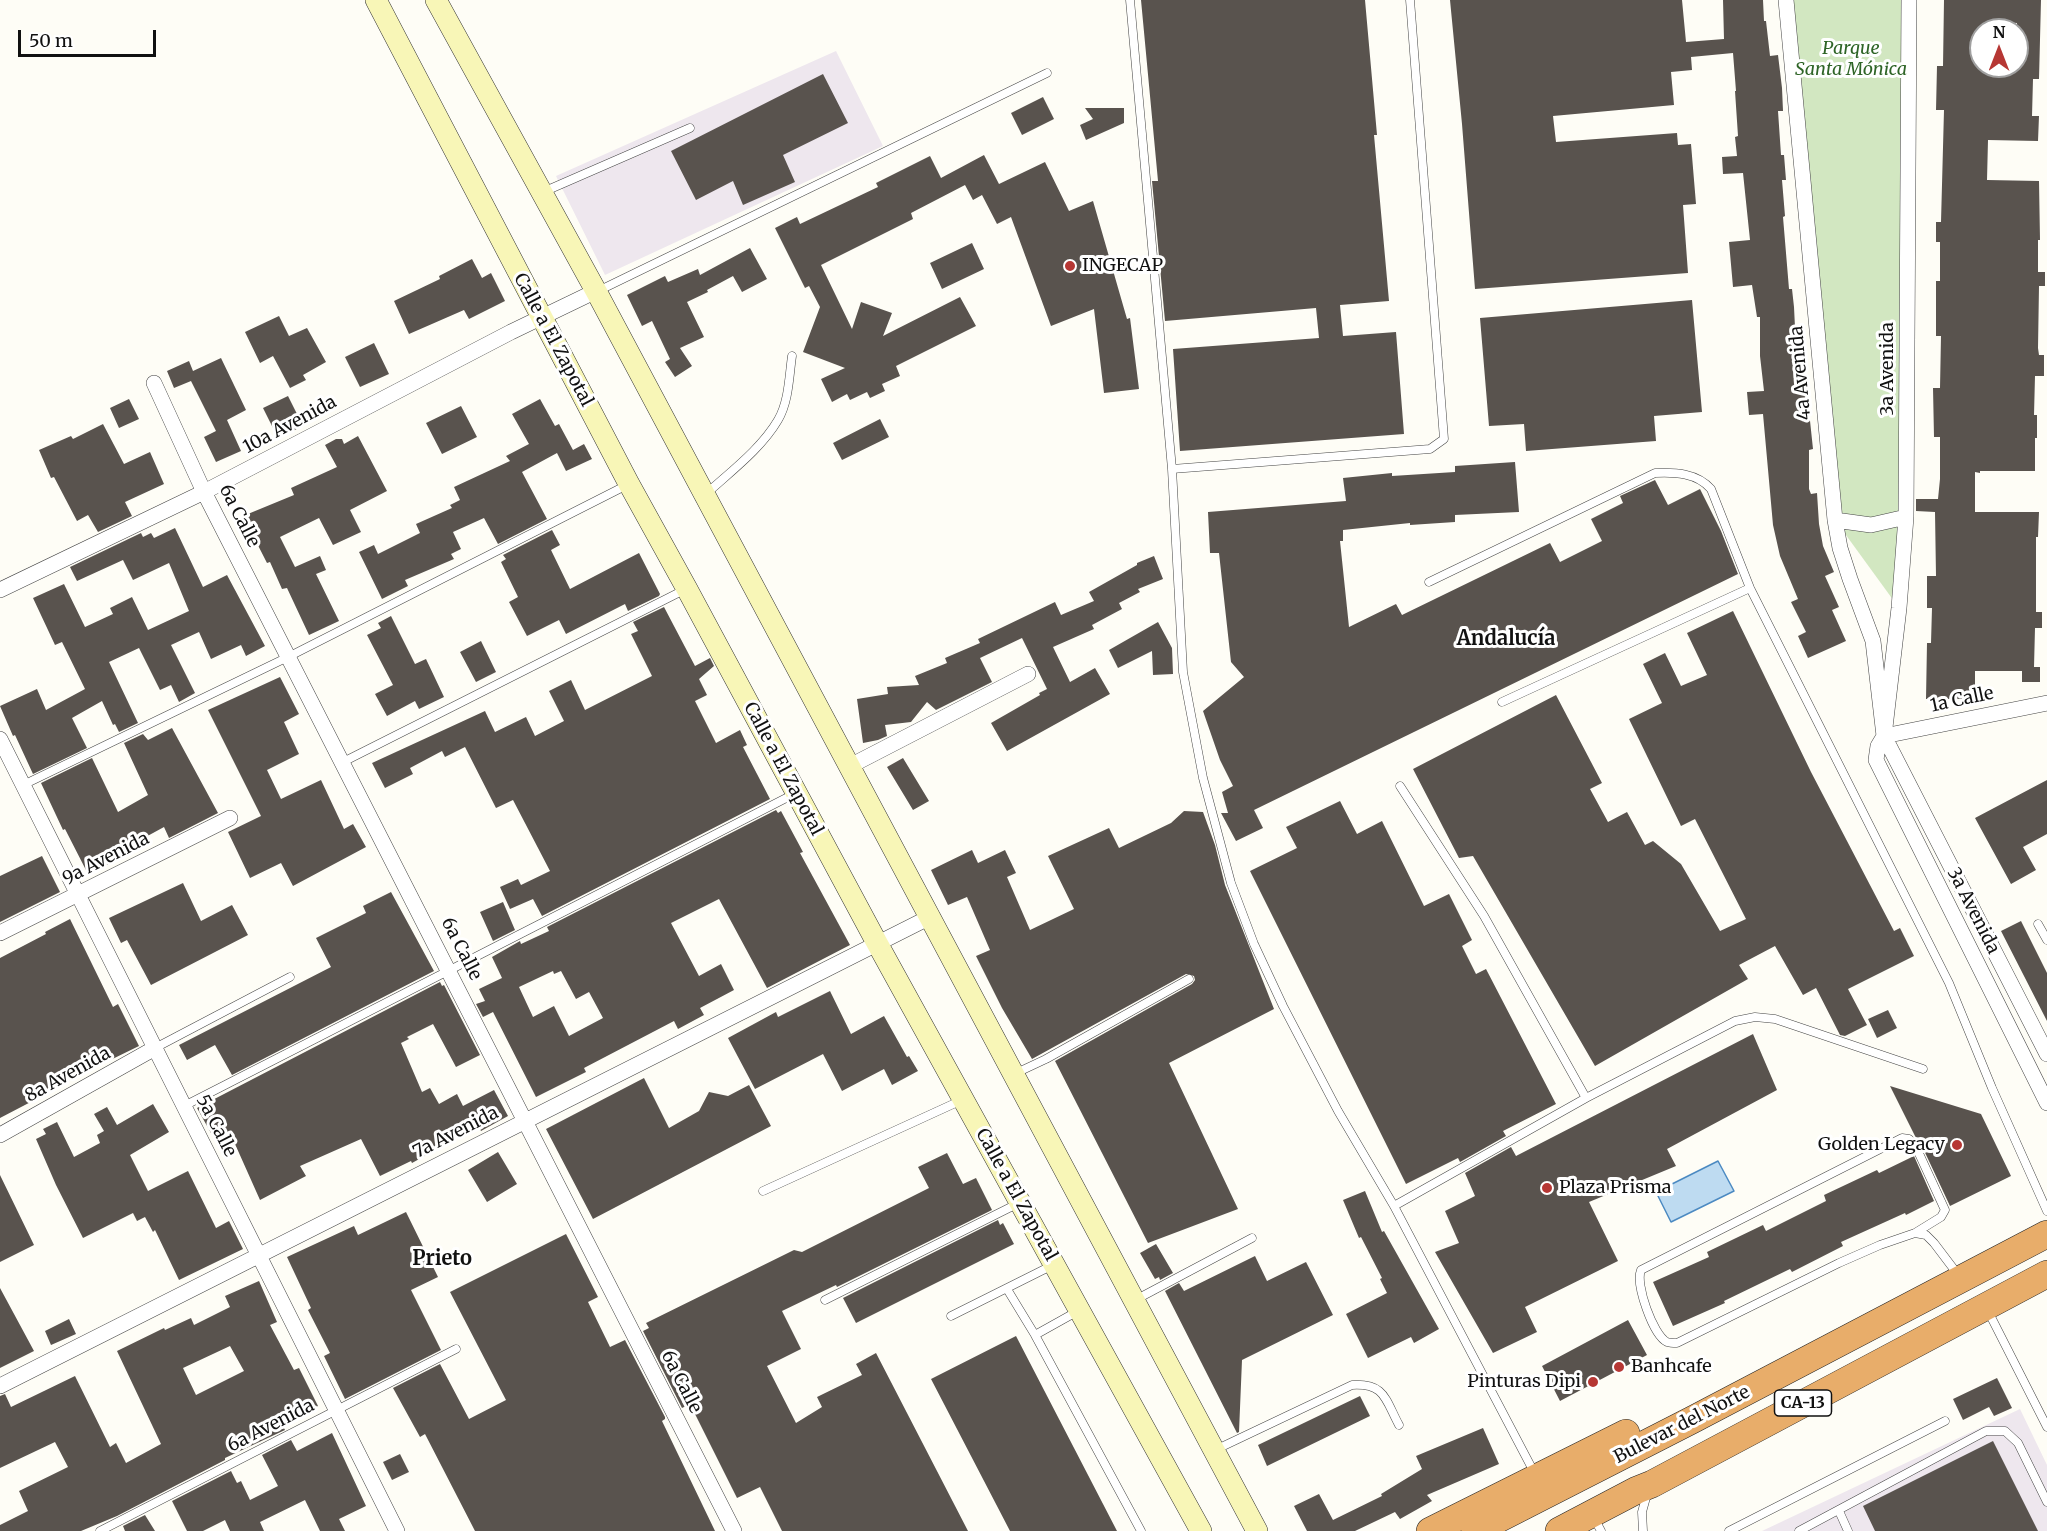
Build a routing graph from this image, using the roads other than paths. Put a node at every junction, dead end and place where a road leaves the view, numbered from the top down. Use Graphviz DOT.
graph roads {
  1 [pos="376,0"];
  2 [pos="436,0"];
  3 [pos="1130,0"];
  4 [pos="1410,0"];
  5 [pos="1786,0"];
  6 [pos="1909,0"];
  7 [pos="1047,73"];
  8 [pos="690,128"];
  9 [pos="542,192"];
  10 [pos="596,291"];
  11 [pos="540,318"];
  12 [pos="792,356"];
  13 [pos="154,383"];
  14 [pos="1172,470"];
  15 [pos="629,484"];
  16 [pos="204,492"];
  17 [pos="705,495"];
  18 [pos="1906,517"];
  19 [pos="1835,520"];
  20 [pos="1429,582"];
  21 [pos="1749,588"];
  22 [pos="687,589"];
  23 [pos="0,590"];
  24 [pos="288,657"];
  25 [pos="1028,674"];
  26 [pos="1502,702"];
  27 [pos="2047,703"];
  28 [pos="1884,736"];
  29 [pos="0,739"];
  30 [pos="343,762"];
  31 [pos="850,766"];
  32 [pos="23,785"];
  33 [pos="1400,786"];
  34 [pos="796,793"];
  35 [pos="230,818"];
  36 [pos="78,895"];
  37 [pos="930,916"];
  38 [pos="2038,924"];
  39 [pos="0,933"];
  40 [pos="2047,940"];
  41 [pos="877,944"];
  42 [pos="450,971"];
  43 [pos="290,977"];
  44 [pos="1189,980"];
  45 [pos="155,1048"];
  46 [pos="2047,1054"];
  47 [pos="1923,1069"];
  48 [pos="1014,1074"];
  49 [pos="1586,1098"];
  50 [pos="963,1099"];
  51 [pos="2047,1103"];
  52 [pos="184,1106"];
  53 [pos="526,1120"];
  54 [pos="0,1135"];
  55 [pos="763,1191"];
  56 [pos="1020,1203"];
  57 [pos="1394,1206"];
  58 [pos="2047,1211"];
  59 [pos="1915,1233"];
  60 [pos="2047,1234"];
  61 [pos="1252,1238"];
  62 [pos="258,1254"];
  63 [pos="1054,1265"];
  64 [pos="2047,1274"];
  65 [pos="1961,1280"];
  66 [pos="1007,1289"];
  67 [pos="825,1300"];
  68 [pos="1134,1300"];
  69 [pos="1985,1305"];
  70 [pos="1079,1311"];
  71 [pos="951,1316"];
  72 [pos="1035,1335"];
  73 [pos="456,1349"];
  74 [pos="0,1386"];
  75 [pos="336,1409"];
  76 [pos="1692,1420"];
  77 [pos="1945,1421"];
  78 [pos="1399,1425"];
  79 [pos="2047,1427"];
  80 [pos="1214,1451"];
  81 [pos="1537,1478"];
  82 [pos="1645,1487"];
  83 [pos="2047,1502"];
  84 [pos="1839,1511"];
  85 [pos="1596,1523"];
  86 [pos="1197,1530"];
  87 [pos="100,1531"];
  88 [pos="397,1531"];
  89 [pos="734,1531"];
  90 [pos="1141,1531"];
  91 [pos="1257,1531"];
  92 [pos="1430,1531"];
  93 [pos="1475,1531"];
  94 [pos="1540,1531"];
  95 [pos="1559,1531"];
  96 [pos="1643,1531"];
  97 [pos="1729,1531"];
  98 [pos="1799,1531"];
  99 [pos="1848,1531"];
  1 -- 11 [label="street, Calle a El Zapotal"];
  2 -- 9 [label="street"];
  3 -- 14 [label="lane"];
  4 -- 14 [label="lane"];
  5 -- 19 [label="street, 4a Avenida"];
  6 -- 18 [label="street, 3a Avenida"];
  7 -- 10 [label="lane"];
  8 -- 9 [label="lane"];
  9 -- 10 [label="street"];
  10 -- 11 [label="street, 10a Avenida"];
  10 -- 17 [label="street"];
  11 -- 15 [label="street, Calle a El Zapotal"];
  11 -- 16 [label="street, 10a Avenida"];
  12 -- 17 [label="lane"];
  13 -- 16 [label="street, 6a Calle"];
  14 -- 57 [label="lane"];
  15 -- 22 [label="street, Calle a El Zapotal"];
  15 -- 24 [label="lane"];
  16 -- 23 [label="street, 10a Avenida"];
  16 -- 24 [label="street, 6a Calle"];
  17 -- 31 [label="street"];
  18 -- 19 [label="street"];
  18 -- 28 [label="street, 3a Avenida"];
  19 -- 28 [label="street, 4a Avenida"];
  20 -- 21 [label="lane"];
  21 -- 26 [label="lane"];
  21 -- 58 [label="lane"];
  22 -- 30 [label="lane"];
  22 -- 34 [label="street, Calle a El Zapotal"];
  24 -- 30 [label="street, 6a Calle"];
  24 -- 32 [label="lane"];
  25 -- 31 [label="street"];
  27 -- 28 [label="street, 1a Calle"];
  28 -- 46 [label="street, 3a Avenida"];
  28 -- 51 [label="street, 3a Avenida"];
  29 -- 32 [label="street, 5a Calle"];
  30 -- 42 [label="street, 6a Calle"];
  31 -- 37 [label="street"];
  32 -- 36 [label="street, 5a Calle"];
  33 -- 49 [label="lane"];
  34 -- 41 [label="street, Calle a El Zapotal"];
  34 -- 42 [label="lane"];
  35 -- 36 [label="street, 9a Avenida"];
  36 -- 39 [label="street, 9a Avenida"];
  36 -- 45 [label="street, 5a Calle"];
  37 -- 41 [label="street, 7a Avenida"];
  37 -- 48 [label="street"];
  38 -- 40 [label="lane"];
  41 -- 50 [label="street, Calle a El Zapotal"];
  41 -- 53 [label="street, 7a Avenida"];
  42 -- 52 [label="lane"];
  42 -- 53 [label="street, 6a Calle"];
  43 -- 45 [label="lane"];
  44 -- 48 [label="lane"];
  45 -- 52 [label="street, 5a Calle"];
  45 -- 54 [label="street, 8a Avenida"];
  47 -- 49 [label="lane"];
  48 -- 68 [label="street"];
  49 -- 57 [label="lane"];
  50 -- 55 [label="lane"];
  50 -- 56 [label="street, Calle a El Zapotal"];
  52 -- 62 [label="street, 5a Calle"];
  53 -- 62 [label="street, 7a Avenida"];
  53 -- 89 [label="street, 6a Calle"];
  56 -- 63 [label="street, Calle a El Zapotal"];
  56 -- 67 [label="lane"];
  57 -- 81 [label="lane"];
  59 -- 59 [label="lane"];
  59 -- 65 [label="lane"];
  60 -- 65 [label="highway, Bulevar del Norte / CA-13"];
  61 -- 68 [label="lane"];
  62 -- 74 [label="street, 7a Avenida"];
  62 -- 75 [label="street, 5a Calle"];
  63 -- 66 [label="lane"];
  63 -- 70 [label="street, Calle a El Zapotal"];
  64 -- 69 [label="highway, Bulevar del Norte / CA-13"];
  65 -- 76 [label="highway, Bulevar del Norte / CA-13"];
  66 -- 71 [label="lane"];
  66 -- 72 [label="lane"];
  68 -- 80 [label="street"];
  69 -- 79 [label="lane"];
  69 -- 82 [label="highway, Bulevar del Norte / CA-13"];
  70 -- 72 [label="lane"];
  70 -- 86 [label="street, Calle a El Zapotal"];
  72 -- 90 [label="lane"];
  73 -- 75 [label="lane, 6a Avenida"];
  75 -- 87 [label="lane, 6a Avenida"];
  75 -- 88 [label="street, 5a Calle"];
  76 -- 81 [label="highway"];
  76 -- 93 [label="highway, Bulevar del Norte / CA-13"];
  77 -- 97 [label="lane"];
  78 -- 80 [label="lane"];
  80 -- 91 [label="street"];
  81 -- 92 [label="highway"];
  82 -- 85 [label="highway, Bulevar del Norte / CA-13"];
  82 -- 94 [label="highway"];
  82 -- 96 [label="lane"];
  83 -- 84 [label="lane"];
  84 -- 98 [label="lane"];
  84 -- 99 [label="lane"];
  85 -- 95 [label="highway, Bulevar del Norte / CA-13"];
}
